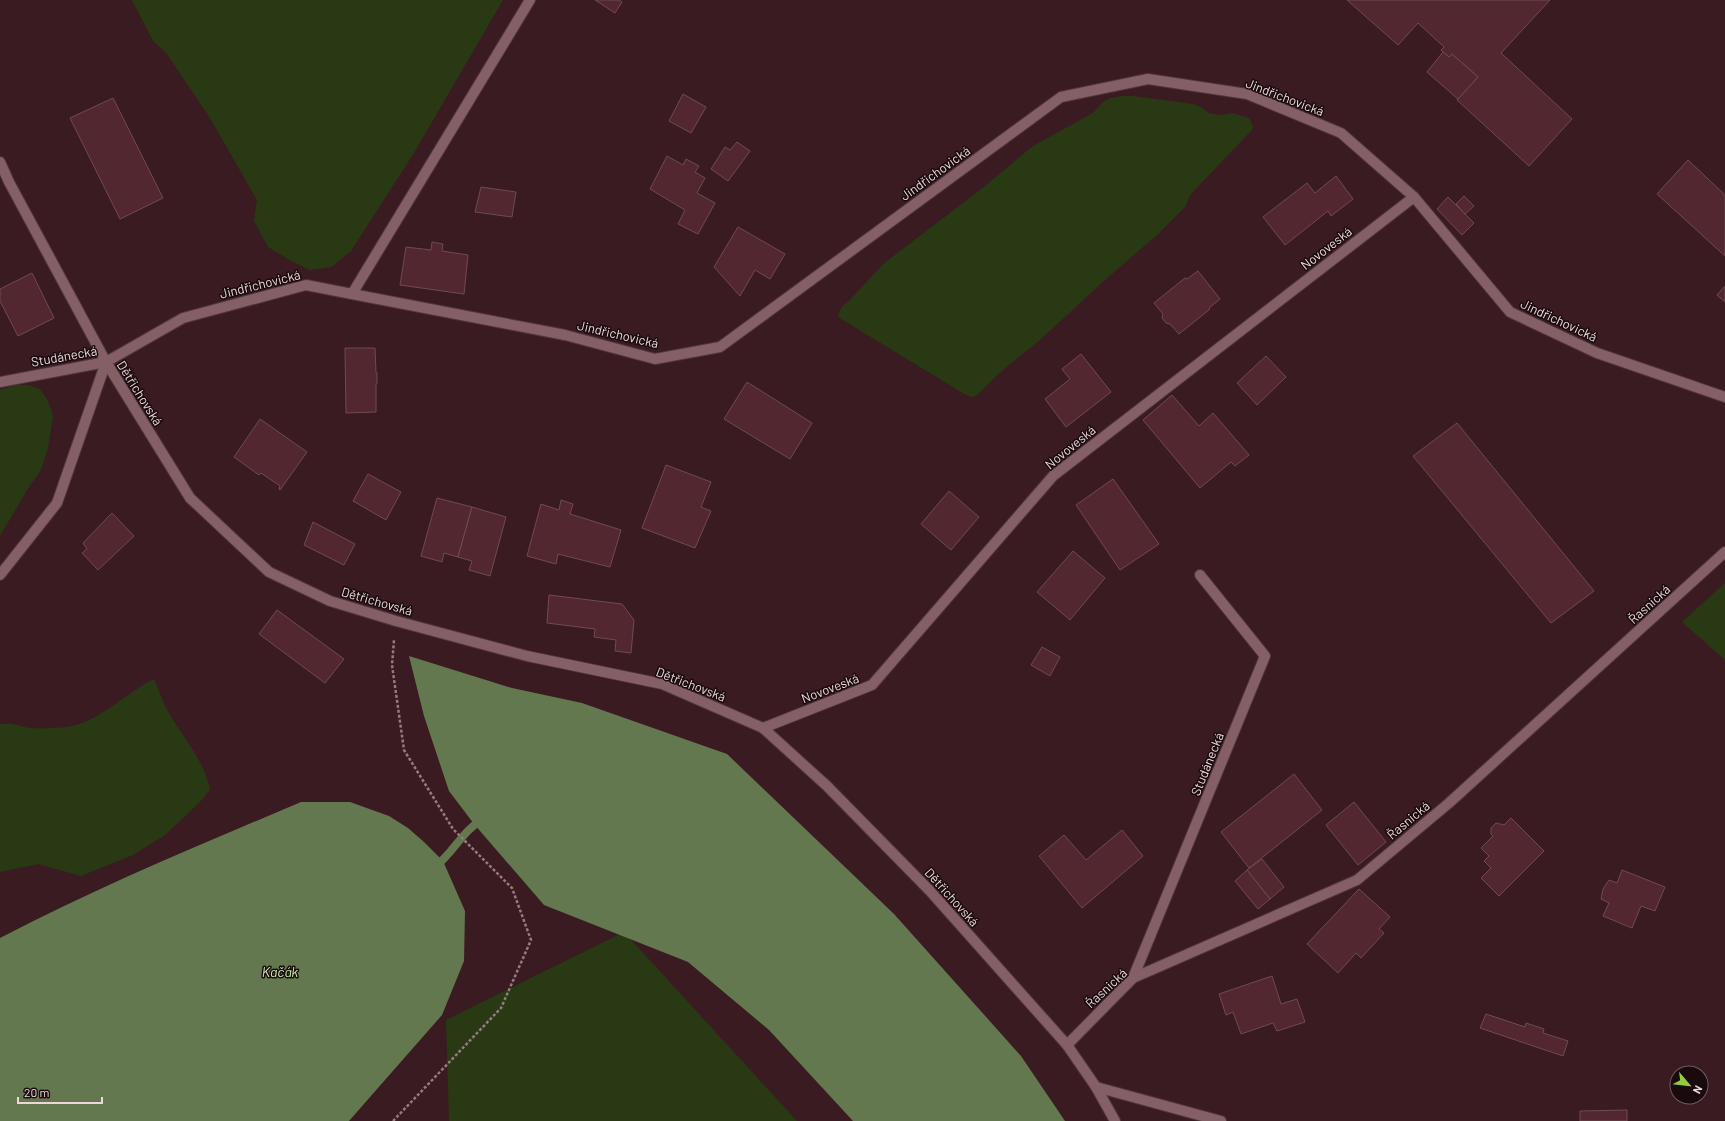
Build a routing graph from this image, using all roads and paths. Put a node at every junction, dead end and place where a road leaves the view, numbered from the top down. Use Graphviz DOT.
graph roads {
  1 [pos="530,0"];
  2 [pos="0,162"];
  3 [pos="1414,197"];
  4 [pos="352,294"];
  5 [pos="106,362"];
  6 [pos="0,382"];
  7 [pos="1725,397"];
  8 [pos="1725,552"];
  9 [pos="0,575"];
  10 [pos="1200,575"];
  11 [pos="396,621"];
  12 [pos="763,728"];
  13 [pos="1133,978"];
  14 [pos="1067,1044"];
  15 [pos="1096,1087"];
  16 [pos="393,1121"];
  17 [pos="1115,1121"];
  18 [pos="1222,1121"];
  1 -- 4 [label="street"];
  2 -- 5 [label="street, Studánecká"];
  3 -- 4 [label="street, Jindřichovická"];
  3 -- 7 [label="street, Jindřichovická"];
  3 -- 12 [label="street, Novoveská"];
  4 -- 5 [label="street, Jindřichovická"];
  5 -- 6 [label="street, Studánecká"];
  5 -- 9 [label="street"];
  5 -- 11 [label="street, Dětřichovská"];
  8 -- 13 [label="street, Řasnická"];
  10 -- 13 [label="street, Studánecká"];
  11 -- 12 [label="street, Dětřichovská"];
  11 -- 16 [label="path"];
  12 -- 14 [label="street, Dětřichovská"];
  13 -- 14 [label="street, Řasnická"];
  14 -- 15 [label="street, Dětřichovská"];
  15 -- 17 [label="street"];
  15 -- 18 [label="street"];
}
